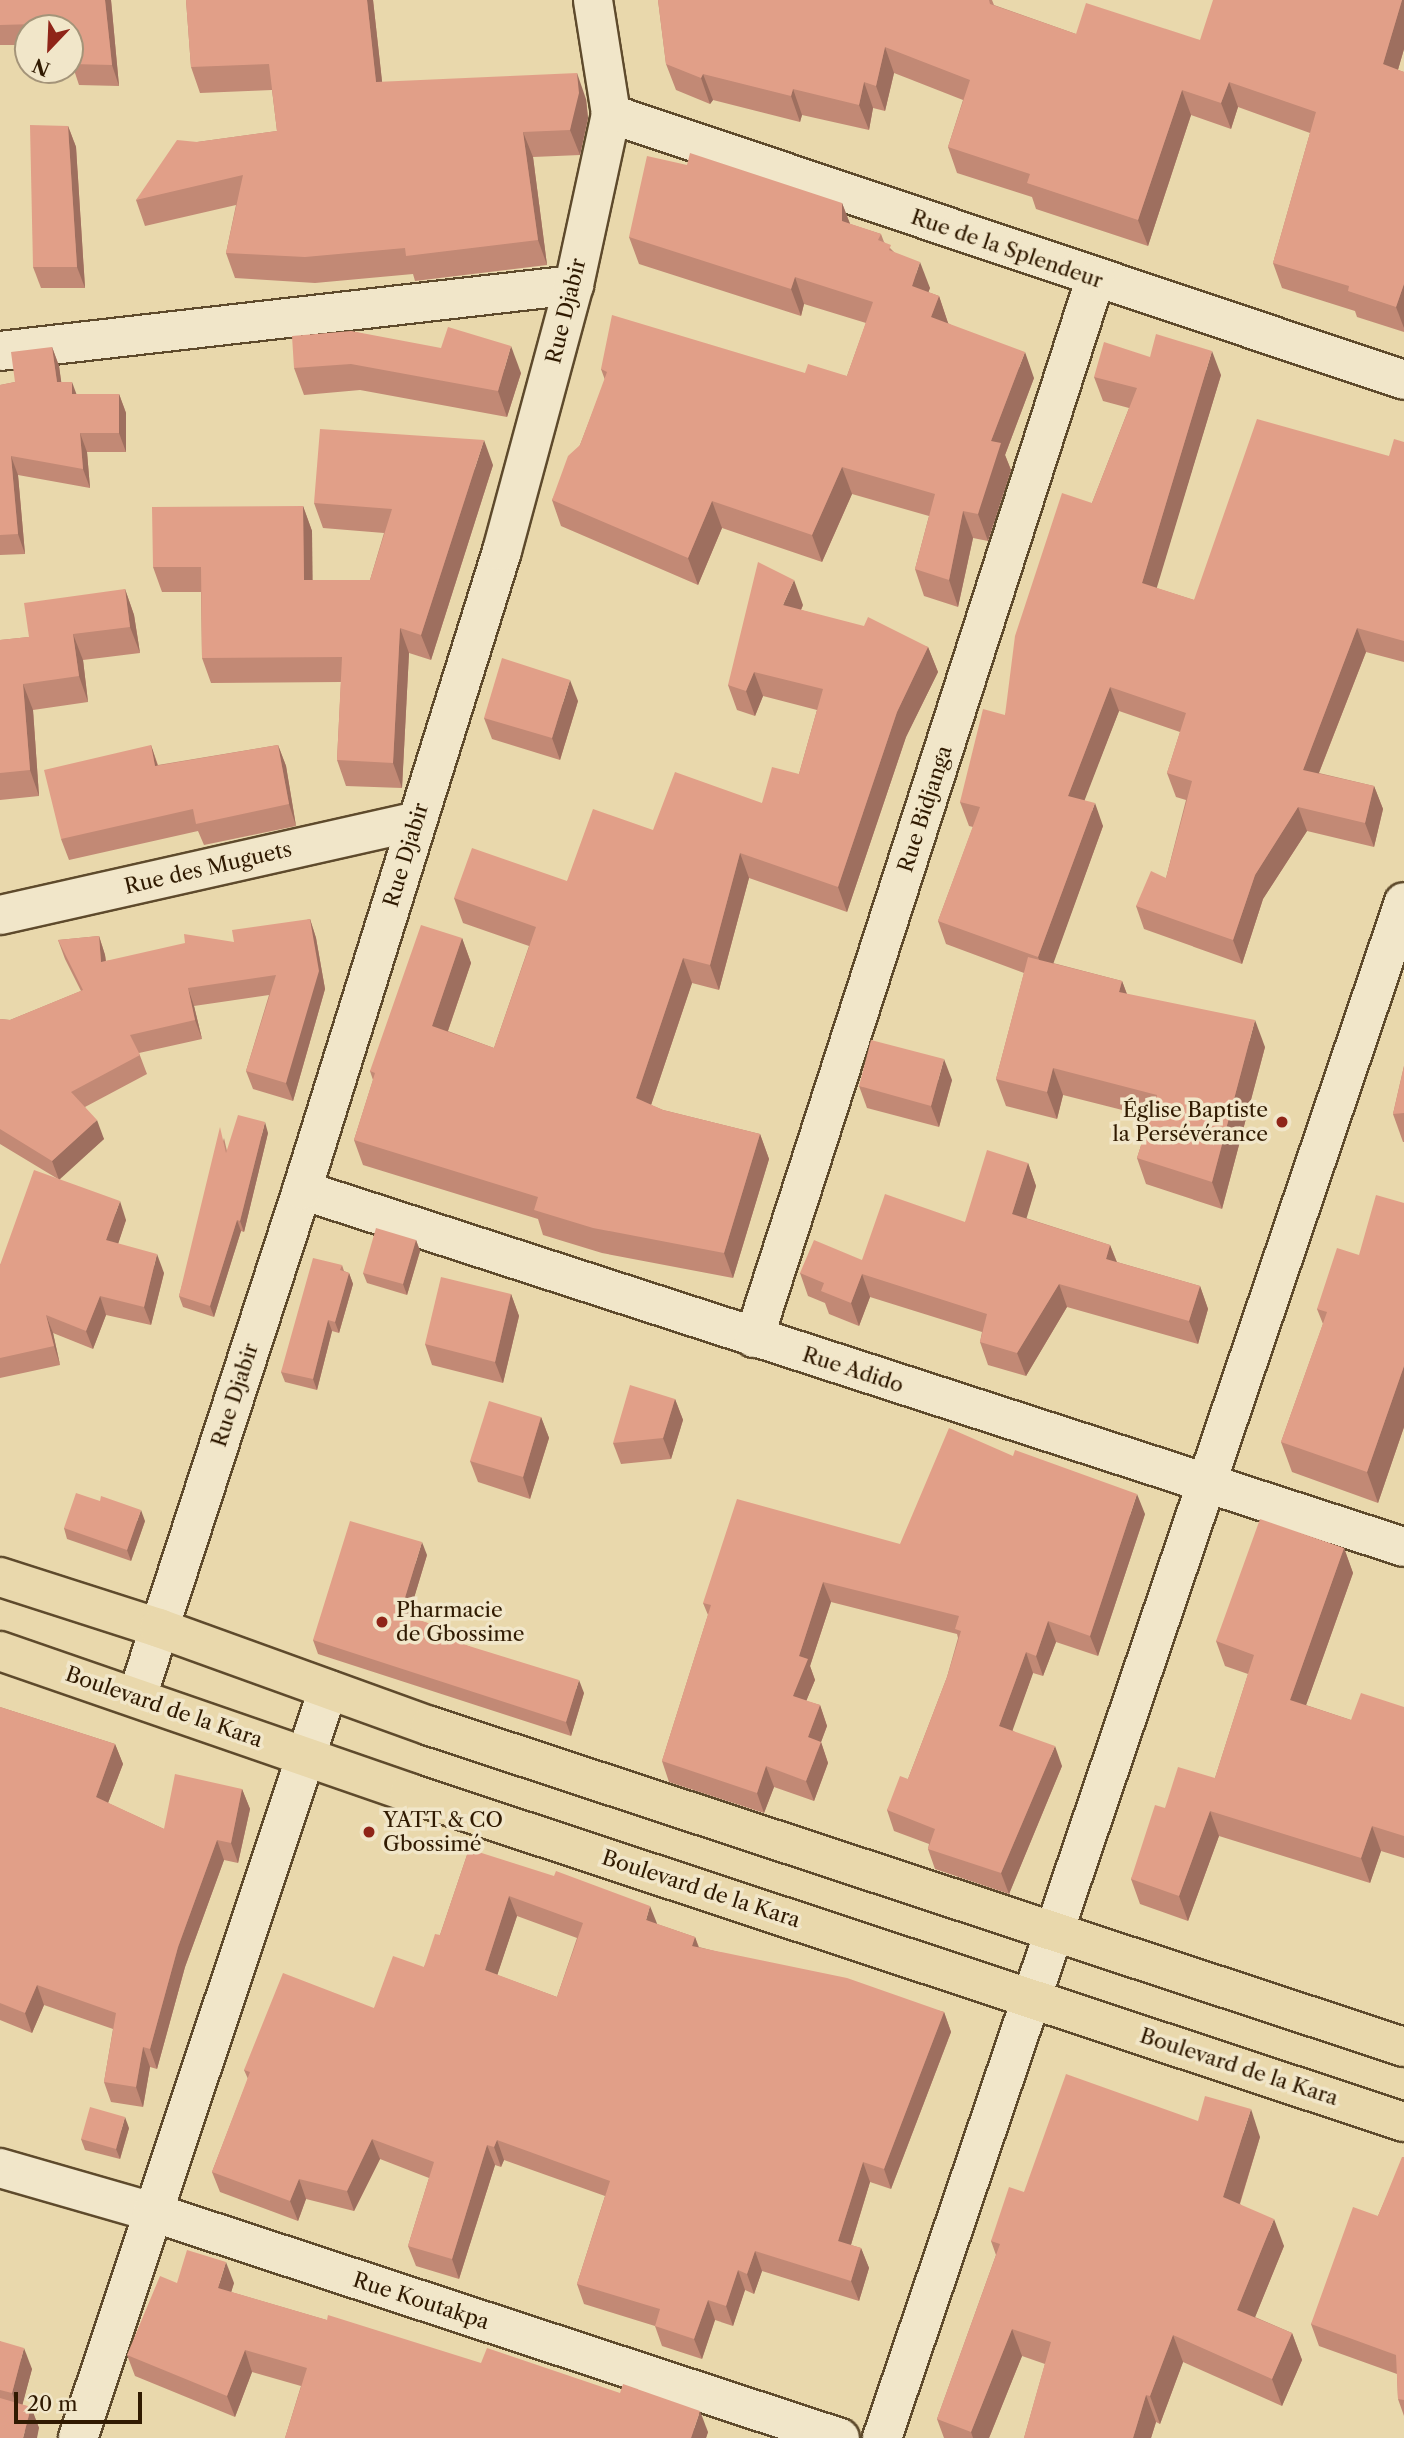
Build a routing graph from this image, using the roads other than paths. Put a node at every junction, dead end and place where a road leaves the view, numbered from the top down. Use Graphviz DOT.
graph roads {
  1 [pos="593,0"];
  2 [pos="611,114"];
  3 [pos="1095,280"];
  4 [pos="574,285"];
  5 [pos="0,351"];
  6 [pos="1404,380"];
  7 [pos="416,821"];
  8 [pos="1404,902"];
  9 [pos="0,915"];
  10 [pos="302,1190"];
  11 [pos="754,1338"];
  12 [pos="1207,1485"];
  13 [pos="1404,1547"];
  14 [pos="0,1577"];
  15 [pos="159,1628"];
  16 [pos="0,1651"];
  17 [pos="328,1690"];
  18 [pos="136,1697"];
  19 [pos="306,1756"];
  20 [pos="1055,1930"];
  21 [pos="1033,1998"];
  22 [pos="1404,2047"];
  23 [pos="1404,2122"];
  24 [pos="0,2168"];
  25 [pos="152,2212"];
  26 [pos="78,2438"];
  27 [pos="840,2438"];
  28 [pos="882,2438"];
  1 -- 2 [label="street, Rue Djabir"];
  2 -- 3 [label="street, Rue de la Splendeur"];
  2 -- 4 [label="street, Rue Djabir"];
  3 -- 6 [label="street, Rue de la Splendeur"];
  3 -- 11 [label="street, Rue Bidjanga"];
  4 -- 5 [label="street"];
  4 -- 7 [label="street, Rue Djabir"];
  7 -- 9 [label="street, Rue des Muguets"];
  7 -- 10 [label="street, Rue Djabir"];
  8 -- 12 [label="street"];
  10 -- 11 [label="street, Rue Adido"];
  10 -- 15 [label="street, Rue Djabir"];
  11 -- 12 [label="street, Rue Adido"];
  12 -- 13 [label="street, Rue Adido"];
  12 -- 20 [label="street"];
  14 -- 15 [label="main road"];
  15 -- 17 [label="main road"];
  15 -- 18 [label="street, Rue Djabir"];
  16 -- 18 [label="main road, Boulevard de la Kara"];
  17 -- 19 [label="street"];
  17 -- 20 [label="main road"];
  18 -- 19 [label="main road, Boulevard de la Kara"];
  19 -- 21 [label="main road, Boulevard de la Kara"];
  19 -- 25 [label="street"];
  20 -- 21 [label="street"];
  20 -- 22 [label="main road"];
  21 -- 23 [label="main road, Boulevard de la Kara"];
  21 -- 28 [label="street"];
  24 -- 25 [label="street, Rue Koutakpa"];
  25 -- 26 [label="street"];
  25 -- 27 [label="street, Rue Koutakpa"];
}
